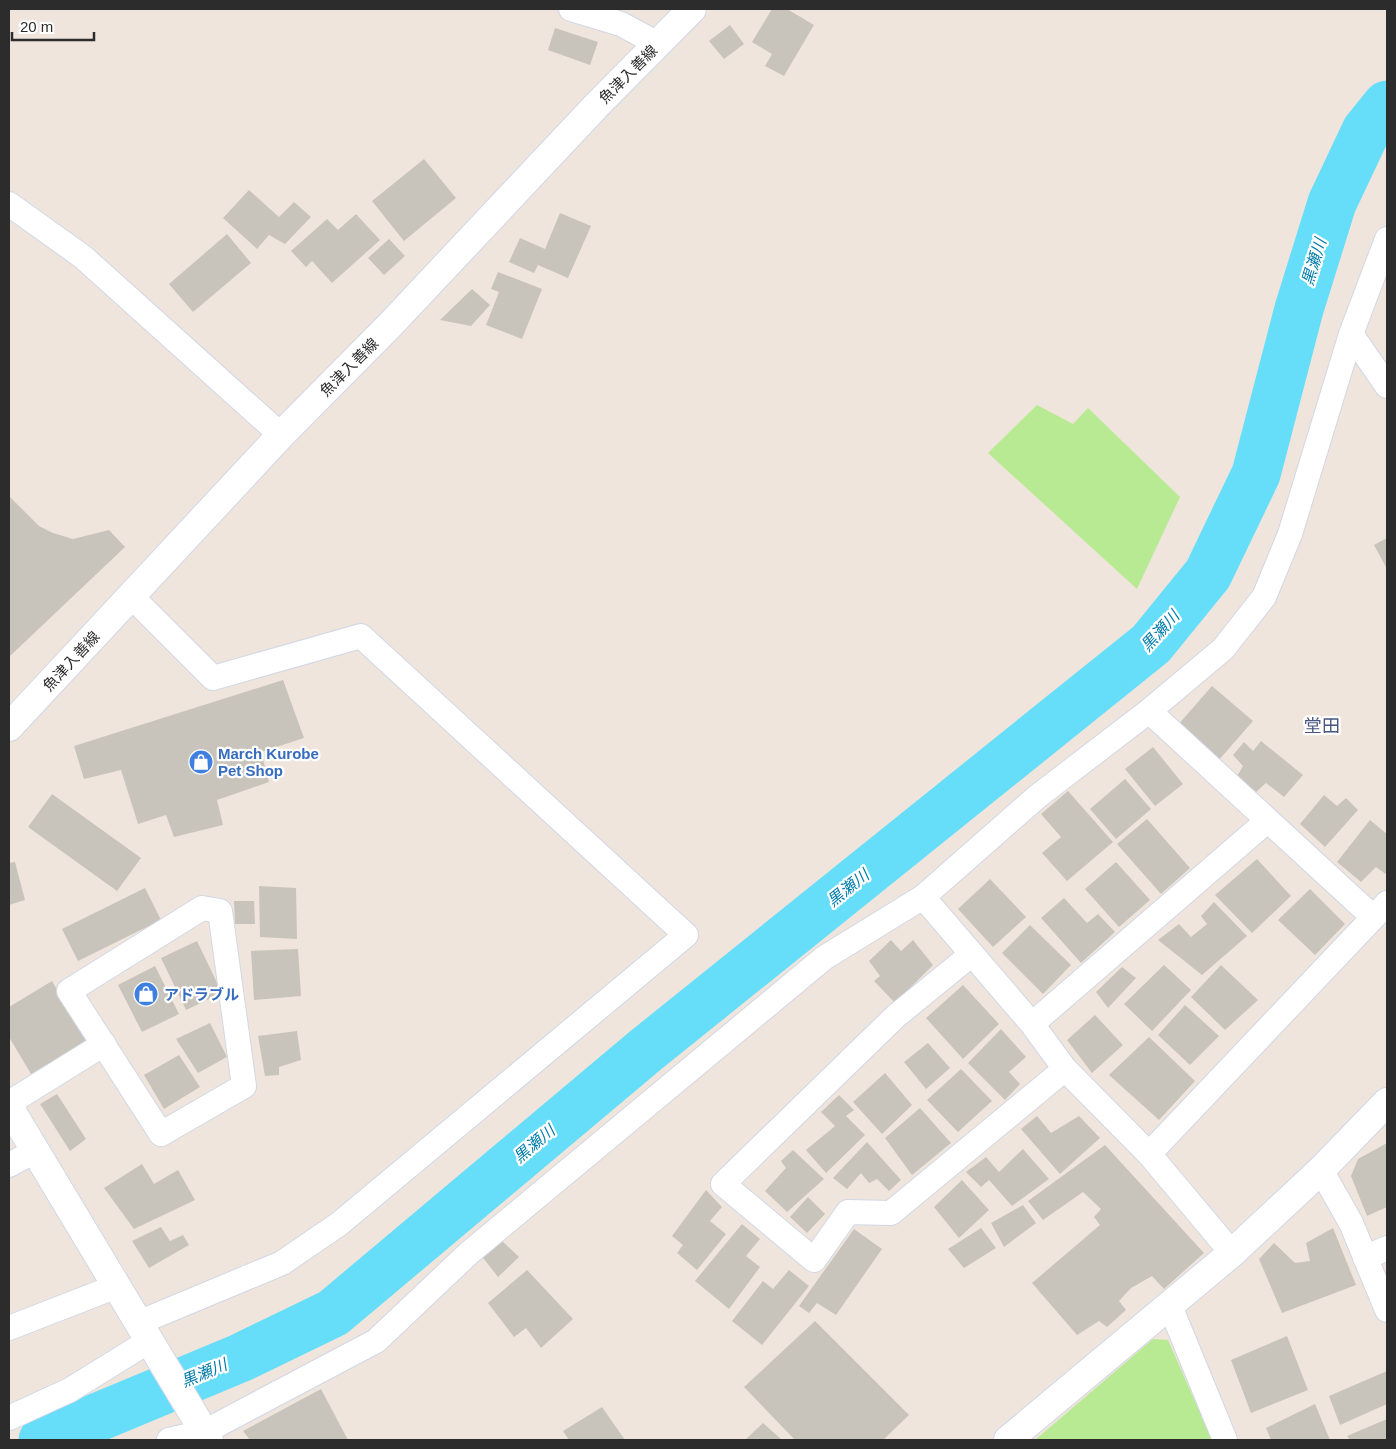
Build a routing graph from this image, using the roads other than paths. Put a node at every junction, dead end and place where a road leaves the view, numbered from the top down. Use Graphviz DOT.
graph roads {
  1 [pos="571,9"];
  2 [pos="692,9"];
  3 [pos="658,44"];
  4 [pos="9,204"];
  5 [pos="1387,240"];
  6 [pos="1352,334"];
  7 [pos="1387,386"];
  8 [pos="282,435"];
  9 [pos="131,596"];
  10 [pos="1149,711"];
  11 [pos="9,728"];
  12 [pos="1267,821"];
  13 [pos="923,897"];
  14 [pos="1380,910"];
  15 [pos="972,954"];
  16 [pos="1032,1024"];
  17 [pos="104,1044"];
  18 [pos="1065,1069"];
  19 [pos="1387,1102"];
  20 [pos="9,1105"];
  21 [pos="35,1150"];
  22 [pos="1149,1154"];
  23 [pos="9,1165"];
  24 [pos="1321,1170"];
  25 [pos="1387,1248"];
  26 [pos="1232,1254"];
  27 [pos="1365,1258"];
  28 [pos="117,1286"];
  29 [pos="1170,1306"];
  30 [pos="1387,1310"];
  31 [pos="9,1328"];
  32 [pos="144,1332"];
  33 [pos="9,1418"];
  34 [pos="203,1431"];
  35 [pos="169,1440"];
  36 [pos="1008,1440"];
  37 [pos="1226,1440"];
  1 -- 3 [label="street"];
  2 -- 3 [label="main road, 魚津入善線"];
  3 -- 8 [label="main road, 魚津入善線"];
  4 -- 8 [label="street"];
  5 -- 6 [label="street"];
  6 -- 7 [label="street"];
  6 -- 10 [label="street"];
  8 -- 9 [label="main road, 魚津入善線"];
  9 -- 11 [label="main road, 魚津入善線"];
  9 -- 32 [label="street"];
  10 -- 12 [label="street"];
  10 -- 13 [label="street"];
  12 -- 14 [label="street"];
  12 -- 16 [label="street"];
  13 -- 15 [label="street"];
  13 -- 34 [label="street"];
  14 -- 22 [label="street"];
  15 -- 16 [label="street"];
  15 -- 18 [label="street"];
  16 -- 18 [label="street"];
  17 -- 17 [label="street"];
  17 -- 20 [label="street"];
  18 -- 22 [label="street"];
  19 -- 24 [label="main road"];
  20 -- 21 [label="main road"];
  21 -- 23 [label="street"];
  21 -- 28 [label="main road"];
  22 -- 26 [label="street"];
  24 -- 26 [label="main road"];
  24 -- 27 [label="street"];
  25 -- 27 [label="street"];
  26 -- 29 [label="main road"];
  27 -- 30 [label="street"];
  28 -- 31 [label="street"];
  28 -- 32 [label="main road"];
  29 -- 36 [label="main road"];
  29 -- 37 [label="street"];
  32 -- 33 [label="street"];
  32 -- 34 [label="main road"];
  34 -- 35 [label="street"];
}
